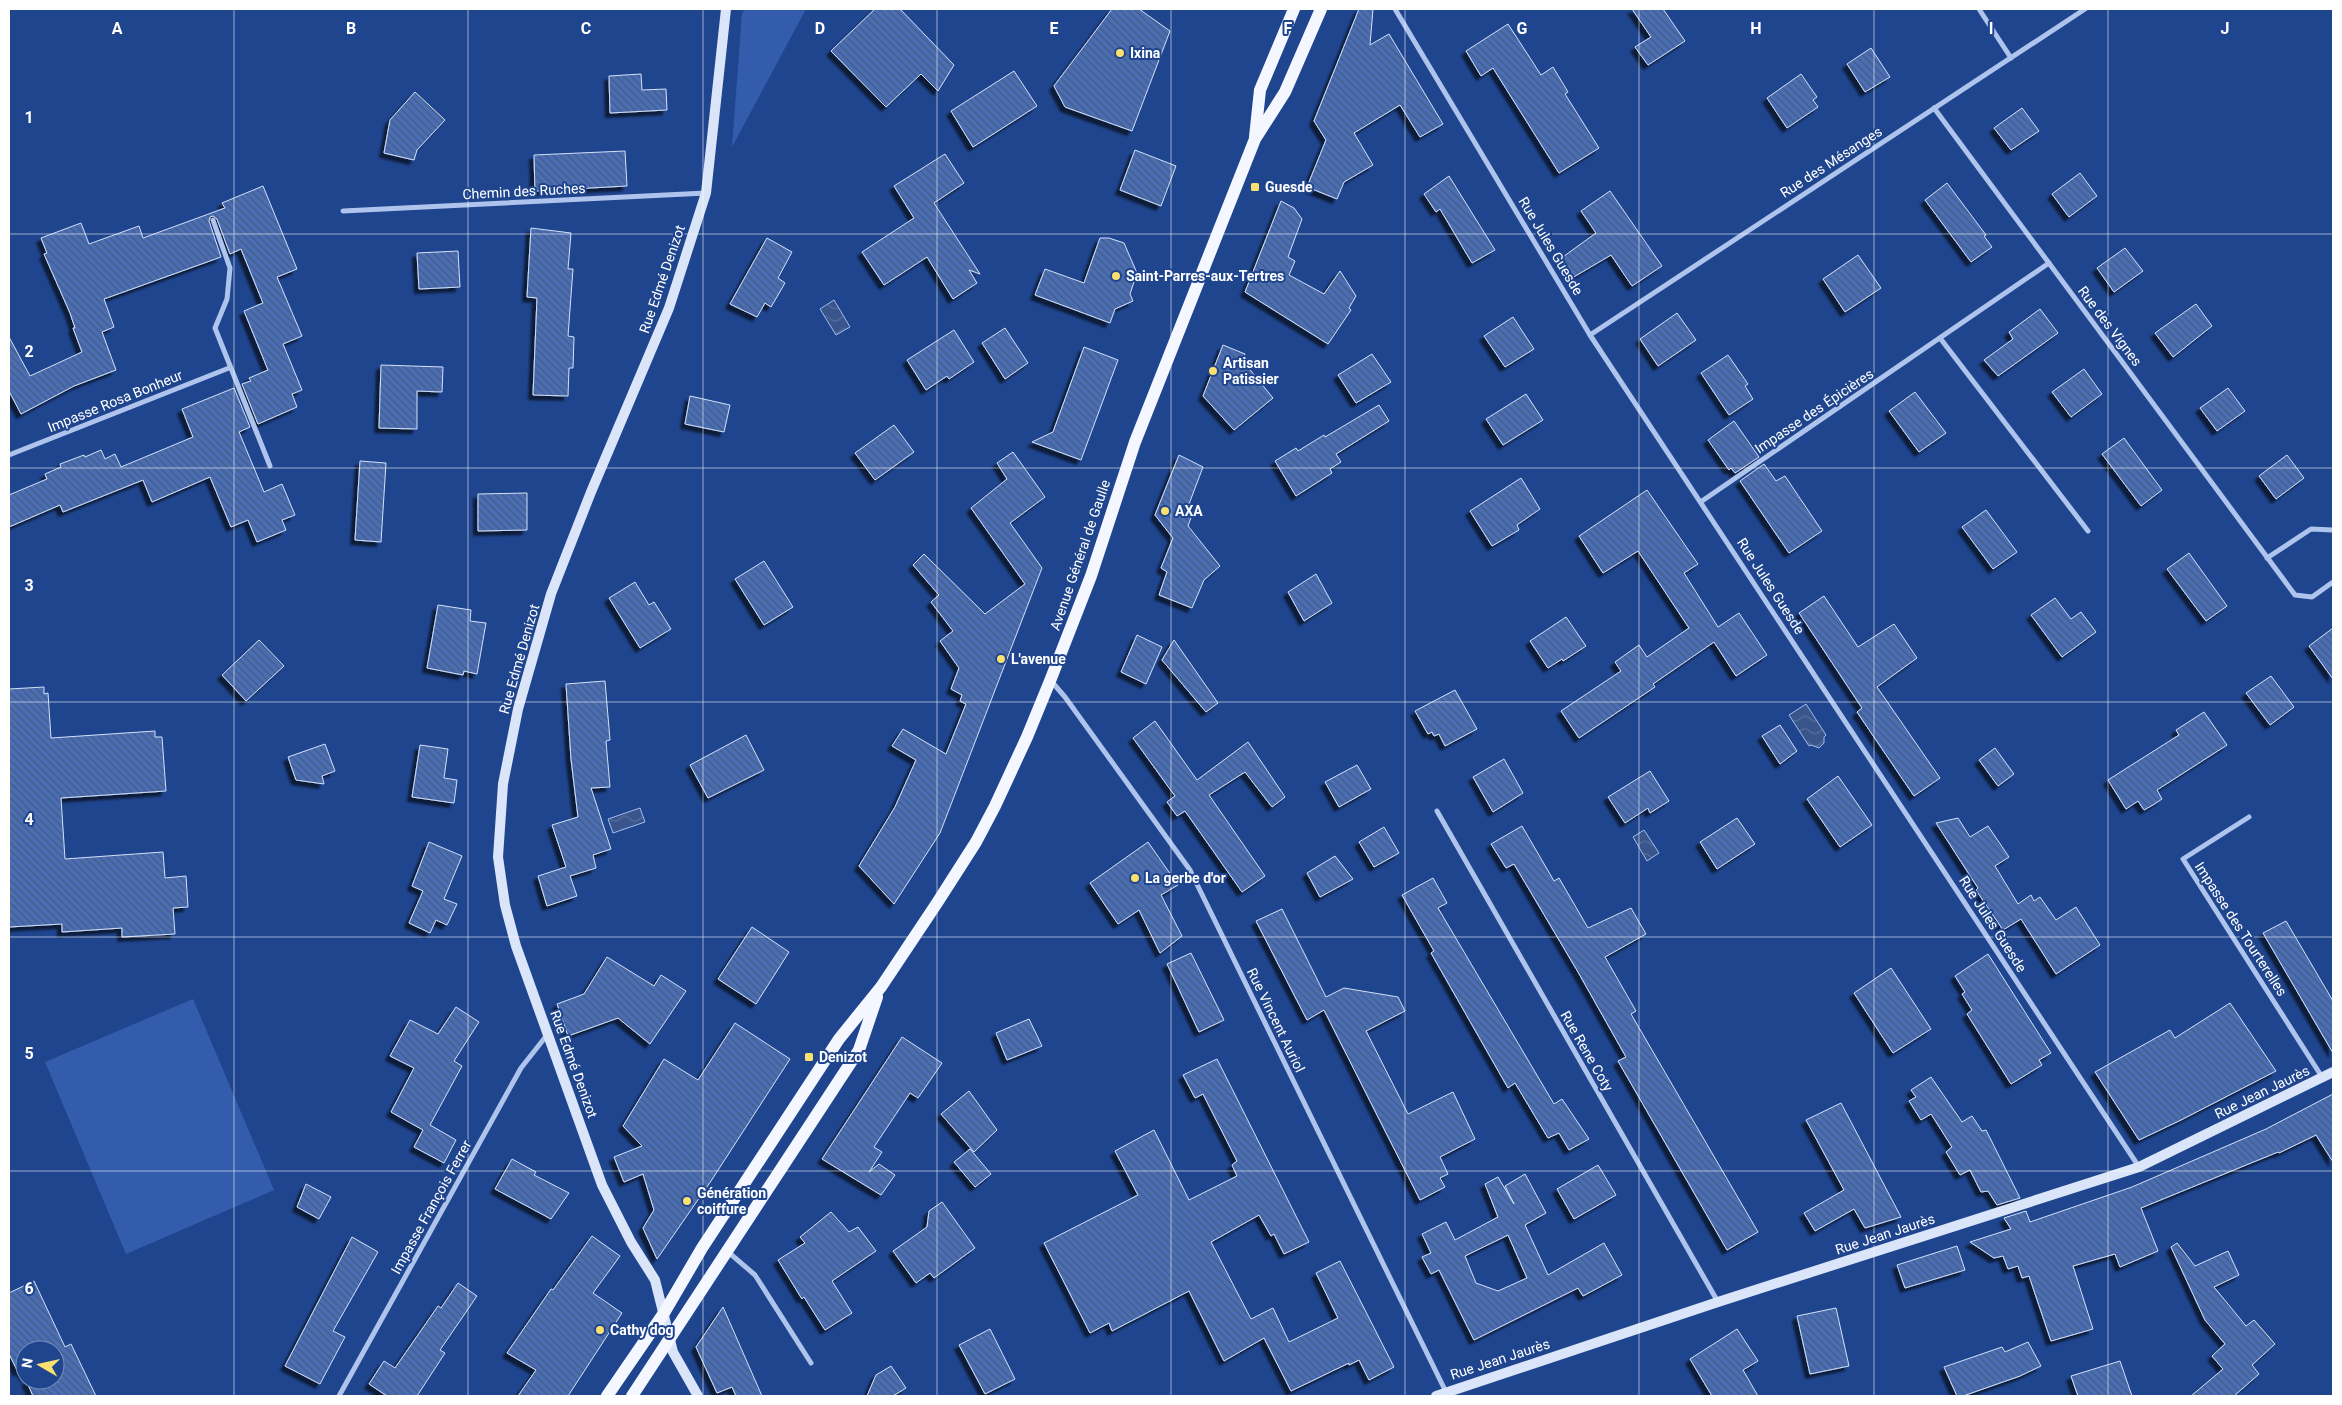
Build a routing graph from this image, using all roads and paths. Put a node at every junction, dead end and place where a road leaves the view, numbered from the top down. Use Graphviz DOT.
graph roads {
  1 [pos="726,9"];
  2 [pos="1294,9"];
  3 [pos="1321,9"];
  4 [pos="1395,9"];
  5 [pos="1979,9"];
  6 [pos="2085,9"];
  7 [pos="2010,58"];
  8 [pos="1934,108"];
  9 [pos="1255,139"];
  10 [pos="706,193"];
  11 [pos="343,211"];
  12 [pos="213,220"];
  13 [pos="2049,263"];
  14 [pos="1590,335"];
  15 [pos="1940,338"];
  16 [pos="229,368"];
  17 [pos="9,455"];
  18 [pos="270,466"];
  19 [pos="1702,501"];
  20 [pos="2333,530"];
  21 [pos="2088,531"];
  22 [pos="2267,558"];
  23 [pos="2333,582"];
  24 [pos="1050,681"];
  25 [pos="1437,811"];
  26 [pos="2249,817"];
  27 [pos="881,987"];
  28 [pos="549,1034"];
  29 [pos="2333,1072"];
  30 [pos="2322,1078"];
  31 [pos="2139,1167"];
  32 [pos="727,1252"];
  33 [pos="1718,1302"];
  34 [pos="664,1313"];
  35 [pos="669,1338"];
  36 [pos="811,1363"];
  37 [pos="1446,1392"];
  38 [pos="339,1396"];
  39 [pos="607,1396"];
  40 [pos="632,1396"];
  41 [pos="698,1396"];
  42 [pos="1436,1396"];
  1 -- 10 [label="street, Rue Edmé Denizot"];
  2 -- 9 [label="main road, Avenue Général de Gaulle"];
  3 -- 9 [label="main road, Avenue Général de Gaulle"];
  4 -- 14 [label="street, Rue Jules Guesde"];
  5 -- 7 [label="street"];
  6 -- 7 [label="street, Rue des Mésanges"];
  7 -- 8 [label="street, Rue des Mésanges"];
  8 -- 13 [label="street, Rue des Vignes"];
  8 -- 14 [label="street, Rue des Mésanges"];
  9 -- 24 [label="main road, Avenue Général de Gaulle"];
  10 -- 11 [label="street, Chemin des Ruches"];
  10 -- 28 [label="street, Rue Edmé Denizot"];
  12 -- 16 [label="street"];
  13 -- 15 [label="street, Impasse des Épicières"];
  13 -- 22 [label="street, Rue des Vignes"];
  14 -- 19 [label="street, Rue Jules Guesde"];
  15 -- 19 [label="street, Impasse des Épicières"];
  15 -- 21 [label="street"];
  16 -- 17 [label="street, Impasse Rosa Bonheur"];
  16 -- 18 [label="street"];
  19 -- 31 [label="street, Rue Jules Guesde"];
  20 -- 22 [label="street"];
  22 -- 23 [label="street, Rue des Vignes"];
  24 -- 27 [label="main road, Avenue Général de Gaulle"];
  24 -- 37 [label="street, Rue Vincent Auriol"];
  25 -- 33 [label="street, Rue Rene Coty"];
  26 -- 30 [label="street, Impasse des Tourterelles"];
  27 -- 32 [label="main road, Avenue Général de Gaulle"];
  27 -- 34 [label="main road, Avenue Général de Gaulle"];
  28 -- 34 [label="street, Rue Edmé Denizot"];
  28 -- 38 [label="street, Impasse François Ferrer"];
  29 -- 30 [label="street, Rue Jean Jaurès"];
  30 -- 31 [label="street, Rue Jean Jaurès"];
  31 -- 33 [label="street, Rue Jean Jaurès"];
  32 -- 35 [label="main road, Avenue Général de Gaulle"];
  32 -- 36 [label="street"];
  33 -- 37 [label="street, Rue Jean Jaurès"];
  34 -- 35 [label="street"];
  34 -- 39 [label="main road, Avenue Général de Gaulle"];
  35 -- 40 [label="main road, Avenue Général de Gaulle"];
  35 -- 41 [label="street"];
  37 -- 42 [label="street, Rue Jean Jaurès"];
}
